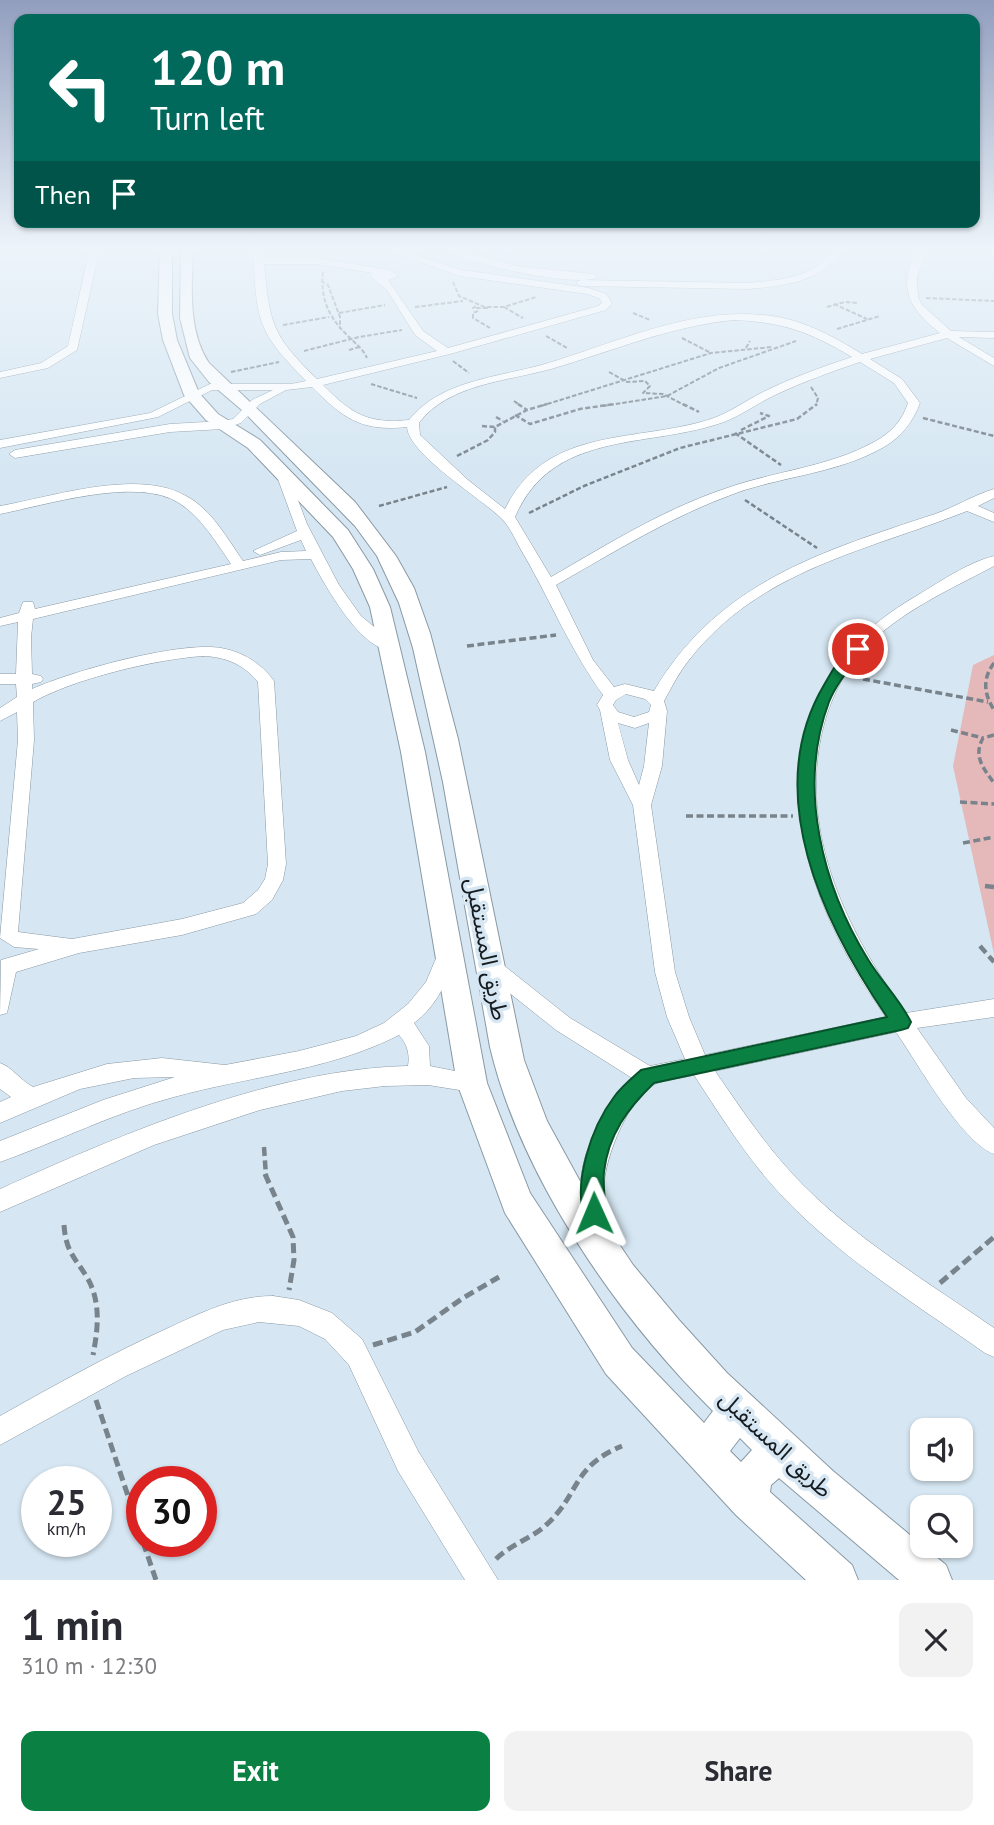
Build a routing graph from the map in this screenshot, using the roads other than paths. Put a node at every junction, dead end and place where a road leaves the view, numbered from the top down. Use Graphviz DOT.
graph roads {
  1 [pos="79,322"];
  2 [pos="166,322"];
  3 [pos="187,322"];
  4 [pos="267,322"];
  5 [pos="411,322"];
  6 [pos="553,322"];
  7 [pos="688,322"];
  8 [pos="781,322"];
  9 [pos="933,322"];
  10 [pos="948,335"];
  11 [pos="994,335"];
  12 [pos="444,353"];
  13 [pos="863,359"];
  14 [pos="994,363"];
  15 [pos="180,366"];
  16 [pos="0,375"];
  17 [pos="214,377"];
  18 [pos="316,383"];
  19 [pos="291,387"];
  20 [pos="192,395"];
  21 [pos="154,415"];
  22 [pos="413,423"];
  23 [pos="223,425"];
  24 [pos="256,427"];
  25 [pos="170,428"];
  26 [pos="0,444"];
  27 [pos="0,456"];
  28 [pos="281,471"];
  29 [pos="994,493"];
  30 [pos="967,506"];
  31 [pos="0,510"];
  32 [pos="994,518"];
  33 [pos="509,519"];
  34 [pos="305,532"];
  35 [pos="318,555"];
  36 [pos="994,560"];
  37 [pos="237,562"];
  38 [pos="548,584"];
  39 [pos="0,610"];
  40 [pos="27,612"];
  41 [pos="0,622"];
  42 [pos="389,646"];
  43 [pos="70,678"];
  44 [pos="0,679"];
  45 [pos="24,679"];
  46 [pos="25,698"];
  47 [pos="609,703"];
  48 [pos="658,705"];
  49 [pos="0,716"];
  50 [pos="442,719"];
  51 [pos="407,725"];
  52 [pos="449,750"];
  53 [pos="413,752"];
  54 [pos="642,805"];
  55 [pos="7,936"];
  56 [pos="79,945"];
  57 [pos="448,952"];
  58 [pos="490,966"];
  59 [pos="5,969"];
  60 [pos="0,1007"];
  61 [pos="994,1008"];
  62 [pos="901,1022"];
  63 [pos="400,1023"];
  64 [pos="699,1065"];
  65 [pos="0,1072"];
  66 [pos="227,1074"];
  67 [pos="417,1075"];
  68 [pos="648,1076"];
  69 [pos="472,1083"];
  70 [pos="31,1097"];
  71 [pos="0,1113"];
  72 [pos="994,1144"];
  73 [pos="0,1152"];
  74 [pos="0,1201"];
  75 [pos="605,1256"];
  76 [pos="994,1344"];
  77 [pos="733,1406"];
  78 [pos="0,1431"];
  79 [pos="698,1447"];
  80 [pos="785,1457"];
  81 [pos="750,1502"];
  82 [pos="482,1578"];
  83 [pos="837,1580"];
  84 [pos="931,1580"];
  1 -- 16 [label="street"];
  2 -- 15 [label="main road, طريق المستقبل"];
  3 -- 17 [label="main road, طريق المستقبل"];
  4 -- 18 [label="street"];
  5 -- 12 [label="street"];
  6 -- 12 [label="street"];
  7 -- 22 [label="street"];
  8 -- 13 [label="street"];
  9 -- 10 [label="street"];
  10 -- 11 [label="street"];
  10 -- 13 [label="street"];
  10 -- 14 [label="street"];
  12 -- 18 [label="street"];
  13 -- 33 [label="street"];
  13 -- 38 [label="street"];
  15 -- 17 [label="main road"];
  15 -- 20 [label="main road, طريق المستقبل"];
  17 -- 19 [label="street"];
  17 -- 20 [label="street"];
  17 -- 24 [label="main road, طريق المستقبل"];
  18 -- 19 [label="street"];
  18 -- 22 [label="street"];
  19 -- 24 [label="street"];
  20 -- 21 [label="street"];
  20 -- 23 [label="main road, طريق المستقبل"];
  21 -- 25 [label="street"];
  21 -- 26 [label="street"];
  22 -- 33 [label="street"];
  23 -- 24 [label="main road, طريق المستقبل"];
  23 -- 25 [label="street"];
  24 -- 28 [label="main road, طريق المستقبل"];
  24 -- 50 [label="main road, طريق المستقبل"];
  25 -- 27 [label="street"];
  28 -- 34 [label="street"];
  28 -- 42 [label="main road, طريق المستقبل"];
  29 -- 30 [label="street"];
  30 -- 32 [label="street"];
  30 -- 48 [label="street"];
  31 -- 37 [label="street"];
  33 -- 38 [label="street"];
  34 -- 35 [label="street"];
  34 -- 37 [label="street"];
  35 -- 37 [label="street"];
  35 -- 42 [label="street"];
  36 -- 62 [label="street"];
  37 -- 40 [label="street"];
  38 -- 47 [label="street"];
  39 -- 40 [label="street"];
  40 -- 41 [label="street"];
  40 -- 45 [label="street"];
  42 -- 51 [label="main road, طريق المستقبل"];
  43 -- 45 [label="street"];
  43 -- 46 [label="street"];
  43 -- 56 [label="street"];
  44 -- 45 [label="street"];
  45 -- 46 [label="street"];
  46 -- 49 [label="street"];
  46 -- 55 [label="street"];
  47 -- 48 [label="street"];
  47 -- 48 [label="street"];
  47 -- 54 [label="street"];
  48 -- 54 [label="street"];
  50 -- 51 [label="main road"];
  50 -- 52 [label="main road, طريق المستقبل"];
  51 -- 53 [label="main road, طريق المستقبل"];
  52 -- 53 [label="main road"];
  52 -- 58 [label="main road, طريق المستقبل"];
  53 -- 57 [label="main road, طريق المستقبل"];
  54 -- 64 [label="street"];
  55 -- 56 [label="street"];
  55 -- 59 [label="street"];
  56 -- 59 [label="street"];
  57 -- 63 [label="street"];
  57 -- 69 [label="main road, طريق المستقبل"];
  58 -- 68 [label="street"];
  58 -- 75 [label="main road, طريق المستقبل"];
  59 -- 60 [label="street"];
  61 -- 62 [label="street"];
  62 -- 64 [label="street"];
  62 -- 72 [label="street"];
  63 -- 66 [label="street"];
  63 -- 67 [label="street"];
  64 -- 68 [label="street"];
  64 -- 76 [label="street"];
  65 -- 70 [label="street"];
  66 -- 70 [label="street"];
  66 -- 73 [label="street"];
  67 -- 69 [label="street"];
  67 -- 74 [label="street"];
  68 -- 75 [label="street"];
  69 -- 79 [label="main road, طريق المستقبل"];
  70 -- 71 [label="street"];
  75 -- 77 [label="main road, طريق المستقبل"];
  77 -- 79 [label="main road"];
  77 -- 80 [label="main road, طريق المستقبل"];
  78 -- 82 [label="street"];
  79 -- 81 [label="main road, طريق المستقبل"];
  80 -- 81 [label="main road"];
  80 -- 84 [label="main road, طريق المستقبل"];
  81 -- 83 [label="main road, طريق المستقبل"];
}
